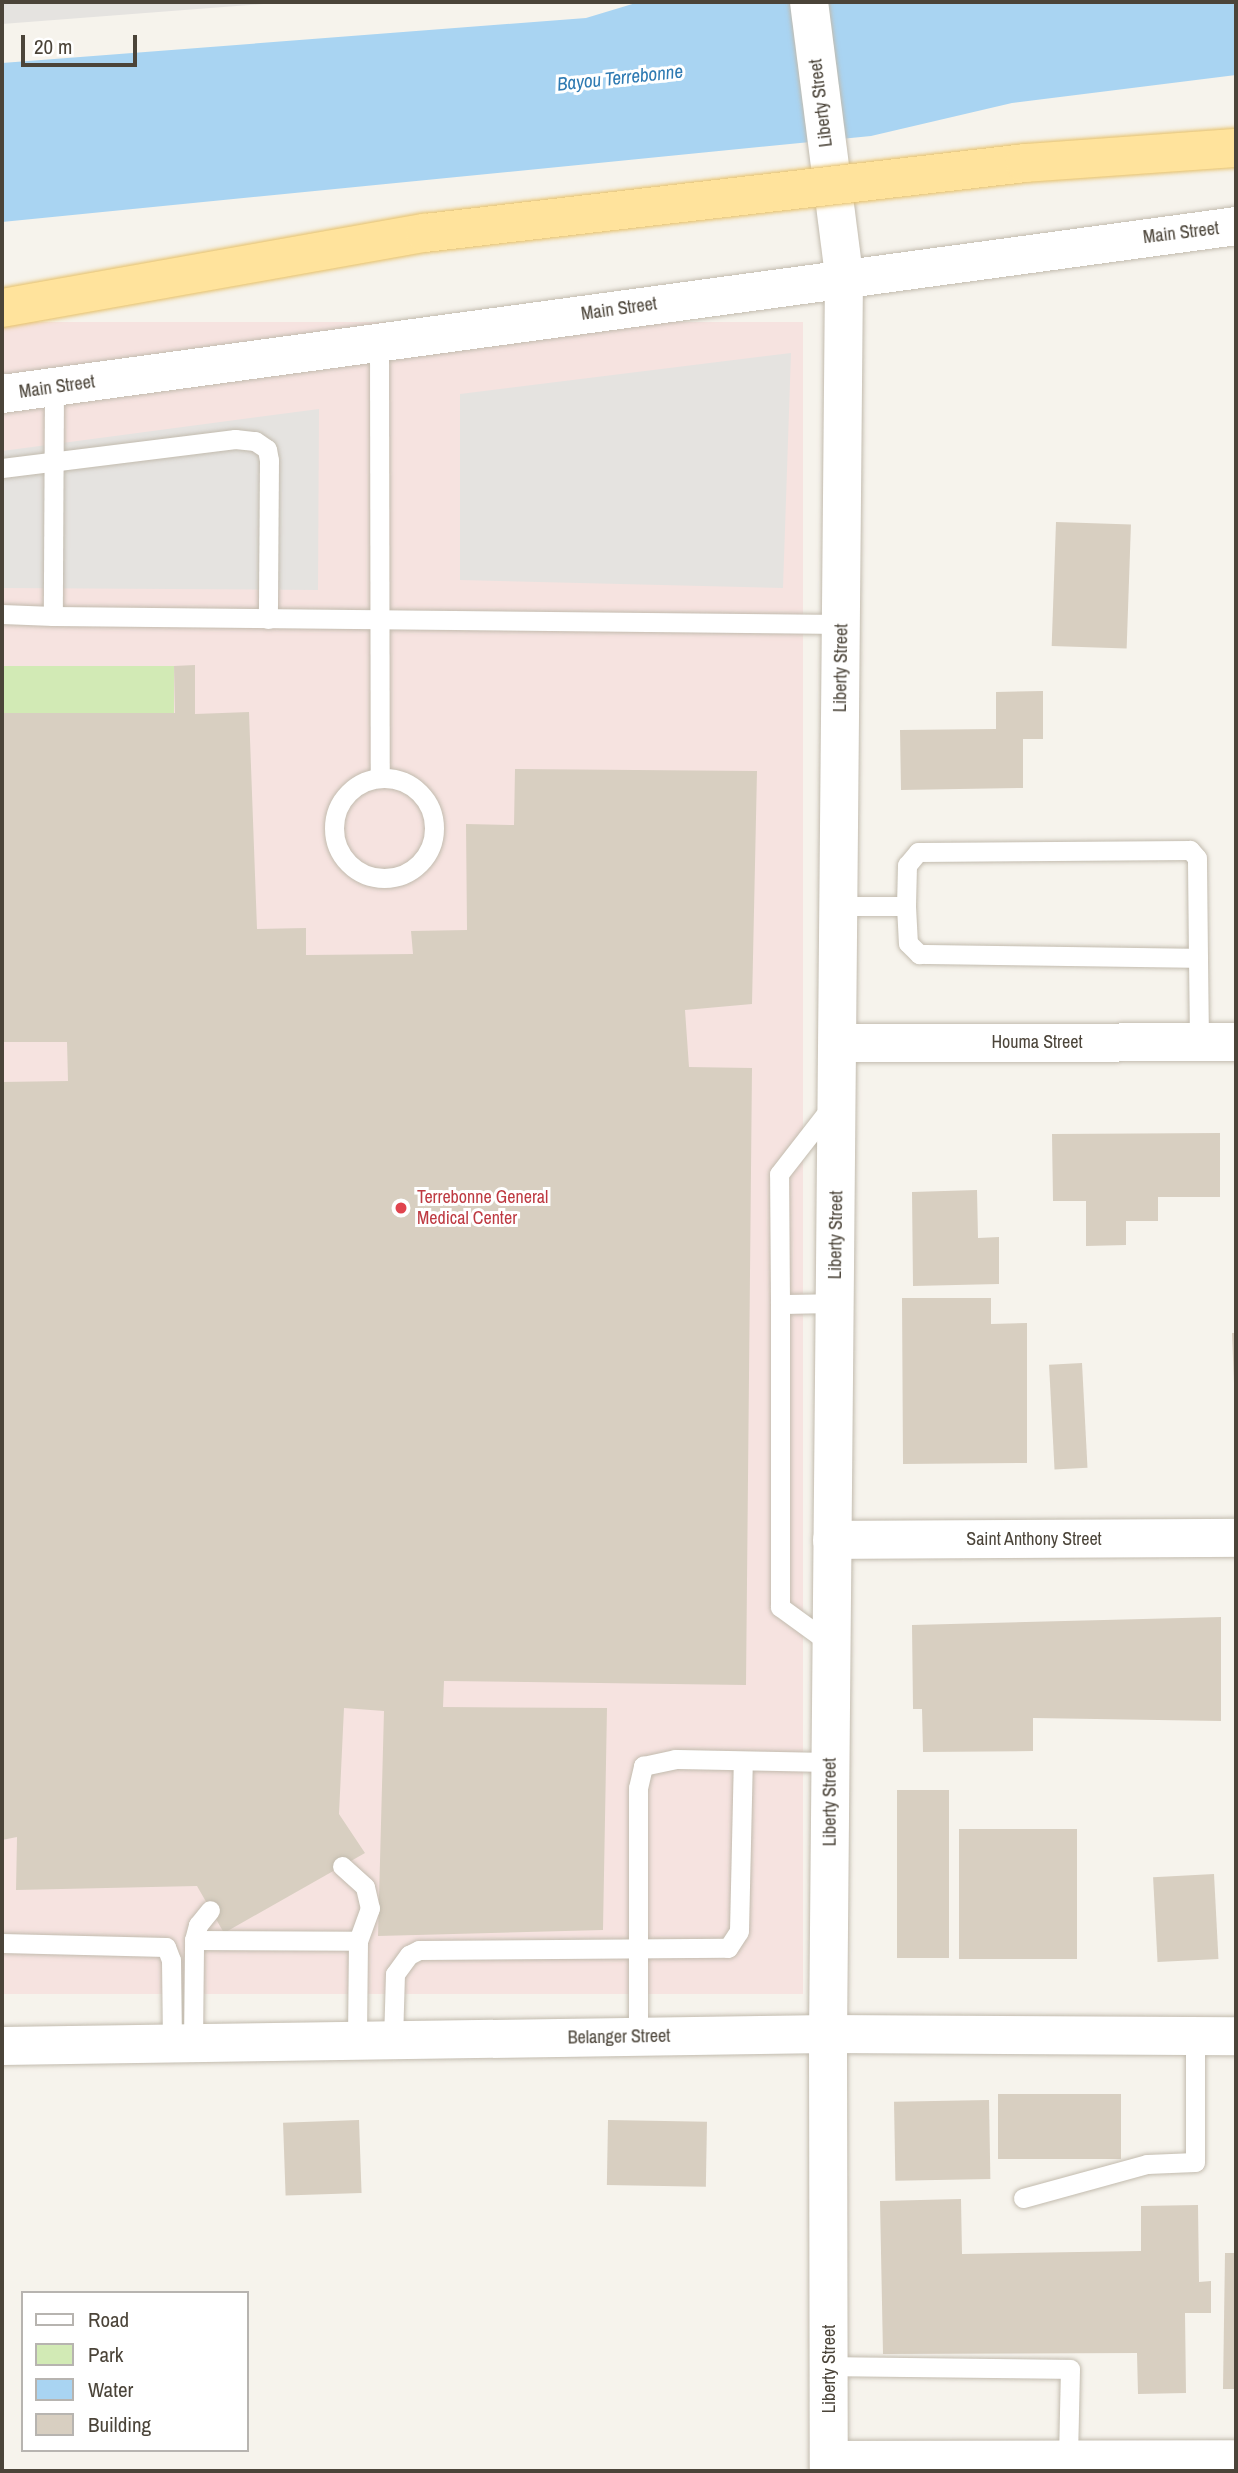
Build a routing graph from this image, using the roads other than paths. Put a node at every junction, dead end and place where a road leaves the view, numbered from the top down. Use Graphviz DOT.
graph roads {
  1 [pos="809,2"];
  2 [pos="1236,148"];
  3 [pos="1236,226"];
  4 [pos="844,276"];
  5 [pos="2,308"];
  6 [pos="379,344"];
  7 [pos="54,387"];
  8 [pos="2,394"];
  9 [pos="54,461"];
  10 [pos="2,468"];
  11 [pos="2,614"];
  12 [pos="53,615"];
  13 [pos="268,619"];
  14 [pos="380,621"];
  15 [pos="842,624"];
  16 [pos="380,778"];
  17 [pos="839,906"];
  18 [pos="906,906"];
  19 [pos="1198,958"];
  20 [pos="1199,1042"];
  21 [pos="1236,1042"];
  22 [pos="838,1043"];
  23 [pos="838,1099"];
  24 [pos="835,1303"];
  25 [pos="780,1304"];
  26 [pos="1236,1538"];
  27 [pos="832,1540"];
  28 [pos="831,1644"];
  29 [pos="743,1761"];
  30 [pos="831,1762"];
  31 [pos="342,1866"];
  32 [pos="210,1910"];
  33 [pos="194,1940"];
  34 [pos="358,1941"];
  35 [pos="2,1943"];
  36 [pos="638,1950"];
  37 [pos="828,2034"];
  38 [pos="638,2036"];
  39 [pos="1195,2036"];
  40 [pos="1236,2036"];
  41 [pos="375,2041"];
  42 [pos="182,2044"];
  43 [pos="2,2046"];
  44 [pos="1023,2198"];
  45 [pos="829,2366"];
  46 [pos="1068,2459"];
  47 [pos="1236,2459"];
  48 [pos="829,2466"];
  1 -- 4 [label="street, Liberty Street"];
  2 -- 5 [label="main road, bridge"];
  3 -- 4 [label="street, Main Street"];
  4 -- 6 [label="street, Main Street"];
  4 -- 15 [label="street, Liberty Street"];
  6 -- 7 [label="street, Main Street"];
  6 -- 14 [label="lane"];
  7 -- 8 [label="street, Main Street"];
  7 -- 9 [label="lane"];
  9 -- 10 [label="lane"];
  9 -- 12 [label="lane"];
  9 -- 13 [label="lane"];
  11 -- 12 [label="lane"];
  12 -- 13 [label="lane"];
  13 -- 14 [label="lane"];
  14 -- 15 [label="lane"];
  14 -- 16 [label="lane"];
  15 -- 17 [label="street, Liberty Street"];
  16 -- 16 [label="lane"];
  17 -- 18 [label="lane"];
  17 -- 22 [label="street, Liberty Street"];
  18 -- 19 [label="lane"];
  18 -- 19 [label="lane"];
  19 -- 20 [label="lane"];
  20 -- 21 [label="street, Houma Street"];
  20 -- 22 [label="street, Houma Street"];
  22 -- 23 [label="street, Liberty Street"];
  23 -- 24 [label="street, Liberty Street"];
  23 -- 25 [label="lane"];
  24 -- 25 [label="lane"];
  24 -- 27 [label="street, Liberty Street"];
  25 -- 28 [label="lane"];
  26 -- 27 [label="street, Saint Anthony Street"];
  27 -- 28 [label="street, Liberty Street"];
  28 -- 30 [label="street, Liberty Street"];
  29 -- 30 [label="lane"];
  29 -- 36 [label="lane"];
  29 -- 36 [label="lane"];
  30 -- 37 [label="street, Liberty Street"];
  31 -- 34 [label="lane"];
  32 -- 33 [label="lane"];
  33 -- 34 [label="lane"];
  33 -- 42 [label="lane"];
  34 -- 41 [label="lane"];
  35 -- 42 [label="lane"];
  36 -- 38 [label="lane"];
  36 -- 41 [label="lane"];
  37 -- 38 [label="street, Belanger Street"];
  37 -- 39 [label="street, Belanger Street"];
  37 -- 45 [label="street, Liberty Street"];
  38 -- 41 [label="street, Belanger Street"];
  39 -- 40 [label="street, Belanger Street"];
  39 -- 44 [label="lane"];
  41 -- 42 [label="street, Belanger Street"];
  42 -- 43 [label="street, Belanger Street"];
  45 -- 46 [label="lane"];
  45 -- 48 [label="street, Liberty Street"];
  46 -- 47 [label="street"];
  46 -- 48 [label="street"];
}
